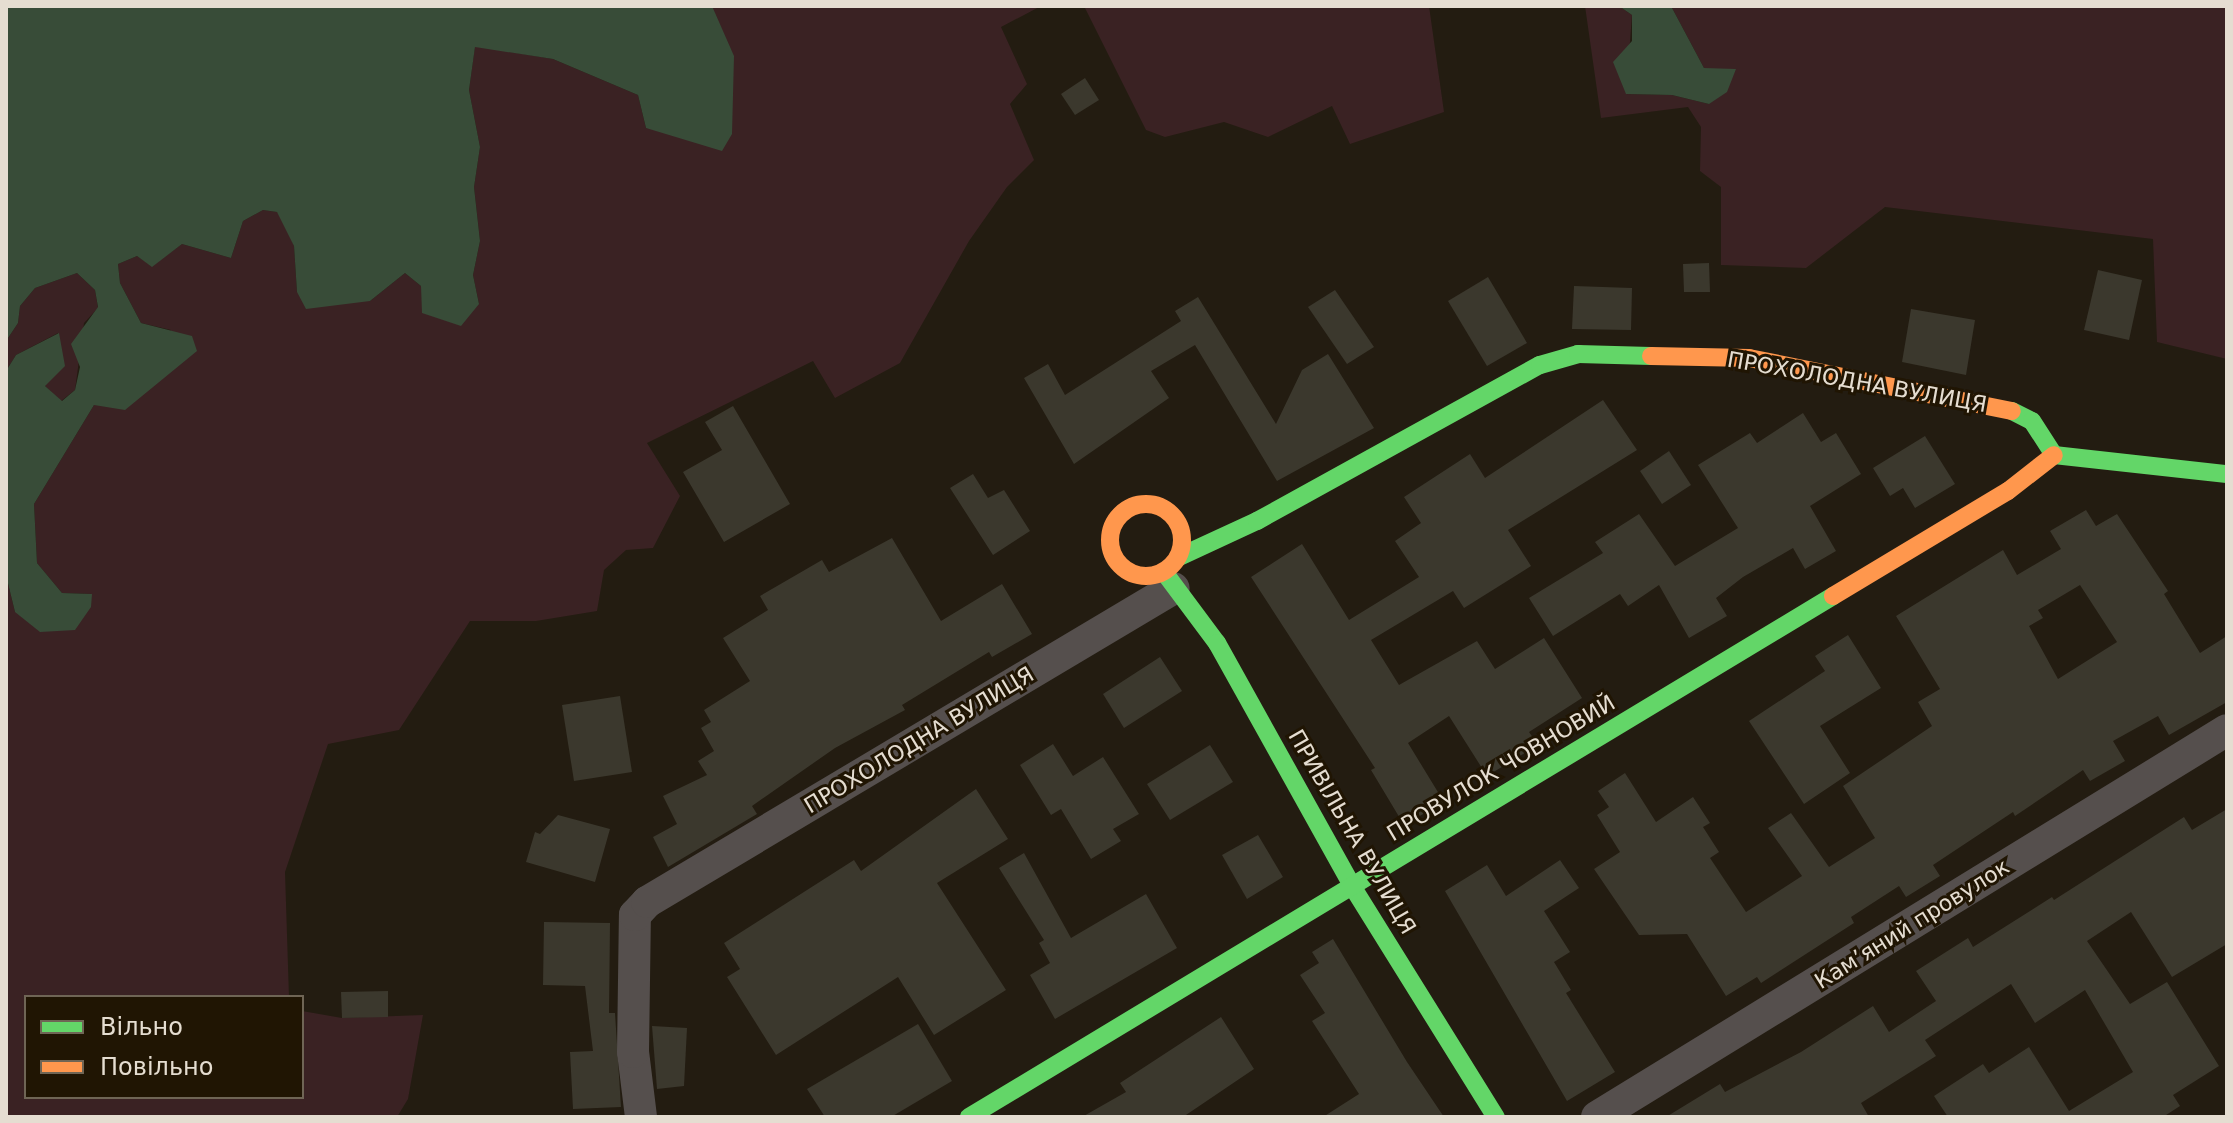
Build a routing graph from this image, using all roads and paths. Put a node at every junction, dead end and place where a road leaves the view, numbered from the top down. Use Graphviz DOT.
graph roads {
  1 [pos="2054,455"];
  2 [pos="2227,474"];
  3 [pos="1172,572"];
  4 [pos="2227,730"];
  5 [pos="1352,886"];
  6 [pos="641,1117"];
  7 [pos="969,1117"];
  8 [pos="1496,1117"];
  9 [pos="1597,1117"];
  1 -- 2 [label="street"];
  1 -- 3 [label="street, ПРОХОЛОДНА ВУЛИЦЯ"];
  1 -- 5 [label="street, ПРОВУЛОК ЧОВНОВИЙ"];
  3 -- 5 [label="street, ПРИВІЛЬНА ВУЛИЦЯ"];
  3 -- 6 [label="street, ПРОХОЛОДНА ВУЛИЦЯ"];
  4 -- 9 [label="street, Камʼяний провулок"];
  5 -- 7 [label="street, ПРОВУЛОК ЧОВНОВИЙ"];
  5 -- 8 [label="street, ПРИВІЛЬНА ВУЛИЦЯ"];
}
